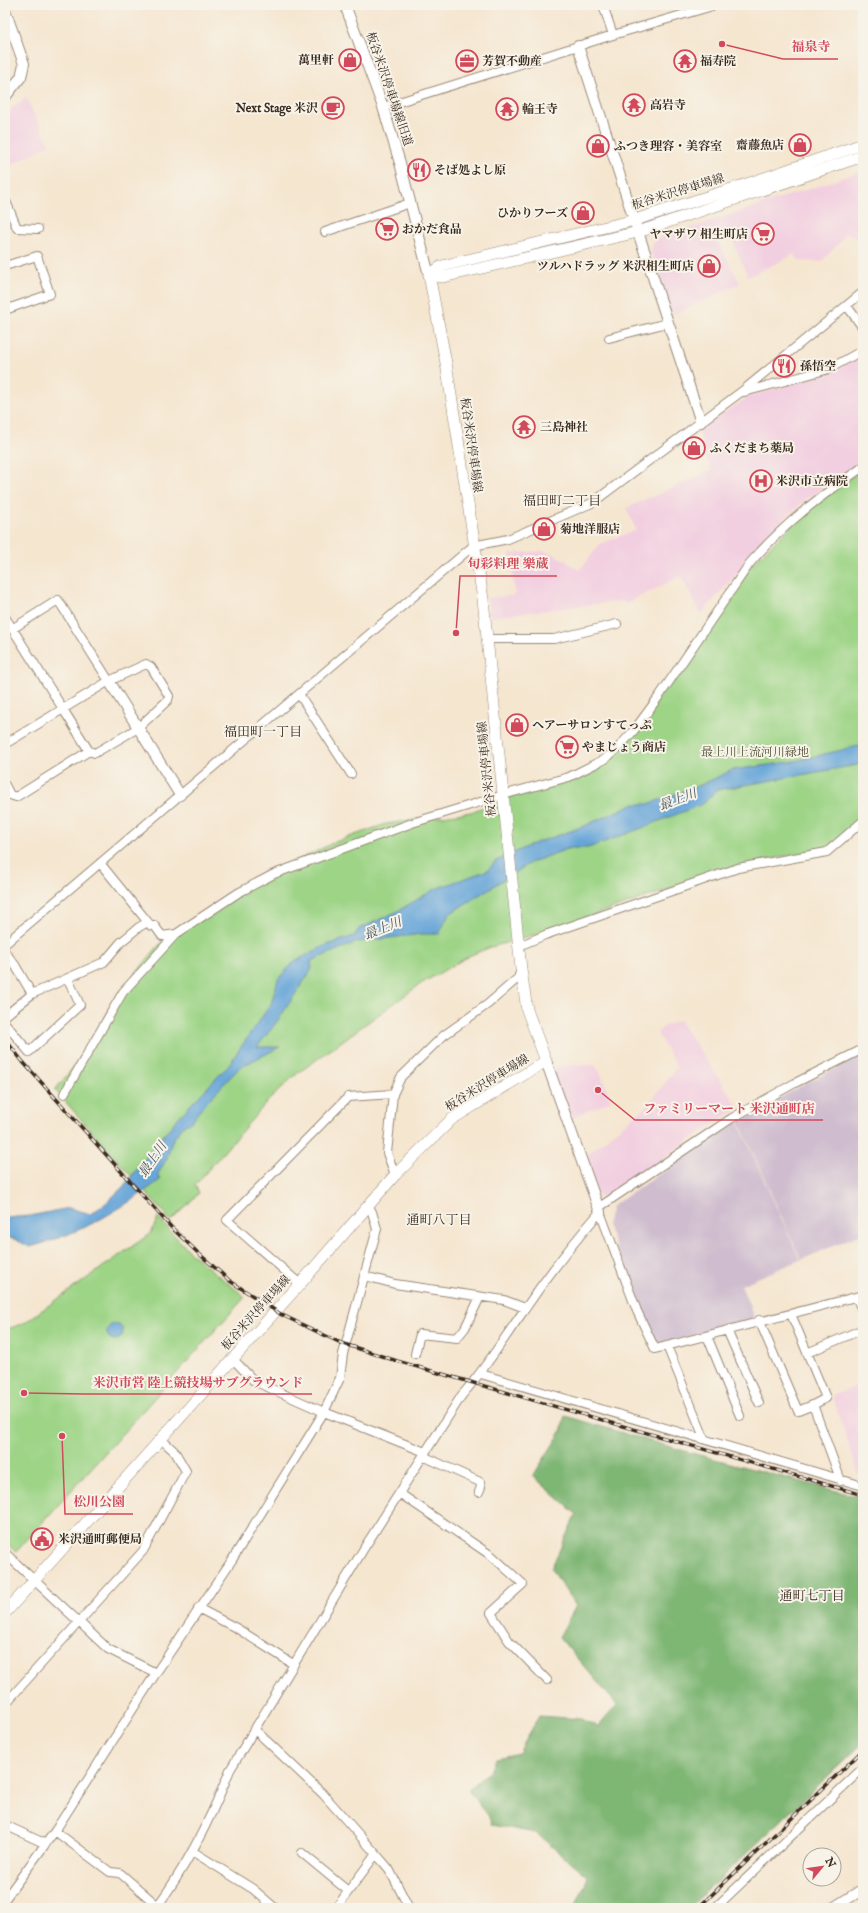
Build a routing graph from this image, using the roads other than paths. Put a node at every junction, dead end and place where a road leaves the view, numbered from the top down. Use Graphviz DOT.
graph roads {
  1 [pos="345,5"];
  2 [pos="603,5"];
  3 [pos="716,5"];
  4 [pos="5,10"];
  5 [pos="613,34"];
  6 [pos="578,46"];
  7 [pos="5,97"];
  8 [pos="383,107"];
  9 [pos="863,144"];
  10 [pos="863,156"];
  11 [pos="5,199"];
  12 [pos="410,203"];
  13 [pos="634,220"];
  14 [pos="38,229"];
  15 [pos="325,232"];
  16 [pos="638,232"];
  17 [pos="5,266"];
  18 [pos="429,275"];
  19 [pos="863,292"];
  20 [pos="847,306"];
  21 [pos="5,310"];
  22 [pos="668,323"];
  23 [pos="863,328"];
  24 [pos="609,338"];
  25 [pos="863,350"];
  26 [pos="742,392"];
  27 [pos="701,422"];
  28 [pos="863,467"];
  29 [pos="473,546"];
  30 [pos="6,619"];
  31 [pos="617,624"];
  32 [pos="12,628"];
  33 [pos="487,639"];
  34 [pos="109,680"];
  35 [pos="298,694"];
  36 [pos="63,709"];
  37 [pos="138,728"];
  38 [pos="5,744"];
  39 [pos="89,751"];
  40 [pos="351,774"];
  41 [pos="5,785"];
  42 [pos="180,795"];
  43 [pos="503,800"];
  44 [pos="863,821"];
  45 [pos="100,863"];
  46 [pos="148,922"];
  47 [pos="176,934"];
  48 [pos="518,942"];
  49 [pos="5,944"];
  50 [pos="5,952"];
  51 [pos="521,969"];
  52 [pos="68,979"];
  53 [pos="32,994"];
  54 [pos="5,1016"];
  55 [pos="5,1023"];
  56 [pos="863,1049"];
  57 [pos="546,1061"];
  58 [pos="64,1094"];
  59 [pos="393,1094"];
  60 [pos="395,1175"];
  61 [pos="368,1205"];
  62 [pos="599,1210"];
  63 [pos="365,1276"];
  64 [pos="300,1284"];
  65 [pos="860,1296"];
  66 [pos="480,1297"];
  67 [pos="525,1308"];
  68 [pos="863,1312"];
  69 [pos="791,1314"];
  70 [pos="759,1320"];
  71 [pos="863,1329"];
  72 [pos="727,1330"];
  73 [pos="707,1336"];
  74 [pos="667,1346"];
  75 [pos="807,1353"];
  76 [pos="415,1354"];
  77 [pos="232,1358"];
  78 [pos="481,1374"];
  79 [pos="758,1403"];
  80 [pos="813,1405"];
  81 [pos="324,1412"];
  82 [pos="740,1416"];
  83 [pos="703,1435"];
  84 [pos="161,1439"];
  85 [pos="424,1454"];
  86 [pos="841,1481"];
  87 [pos="863,1486"];
  88 [pos="479,1492"];
  89 [pos="399,1493"];
  90 [pos="5,1553"];
  91 [pos="34,1580"];
  92 [pos="198,1608"];
  93 [pos="5,1613"];
  94 [pos="79,1622"];
  95 [pos="293,1664"];
  96 [pos="156,1673"];
  97 [pos="547,1680"];
  98 [pos="5,1704"];
  99 [pos="254,1729"];
  100 [pos="863,1768"];
  101 [pos="5,1825"];
  102 [pos="55,1831"];
  103 [pos="46,1844"];
  104 [pos="192,1850"];
  105 [pos="302,1853"];
  106 [pos="376,1854"];
  107 [pos="863,1889"];
  108 [pos="348,1891"];
  109 [pos="5,1899"];
  110 [pos="157,1907"];
  111 [pos="275,1908"];
  112 [pos="336,1908"];
  113 [pos="409,1908"];
  114 [pos="715,1908"];
  115 [pos="834,1908"];
  1 -- 8 [label="street, 板谷米沢停車場線旧道"];
  2 -- 5 [label="street"];
  3 -- 5 [label="street"];
  4 -- 7 [label="street"];
  5 -- 6 [label="street"];
  6 -- 8 [label="street"];
  6 -- 13 [label="street"];
  8 -- 12 [label="street, 板谷米沢停車場線旧道"];
  9 -- 13 [label="main road, 板谷米沢停車場線"];
  10 -- 16 [label="main road, 板谷米沢停車場線"];
  11 -- 14 [label="street"];
  12 -- 15 [label="street"];
  12 -- 18 [label="street, 板谷米沢停車場線旧道"];
  13 -- 16 [label="street"];
  13 -- 18 [label="main road, 板谷米沢停車場線"];
  16 -- 18 [label="main road, 板谷米沢停車場線"];
  16 -- 22 [label="street"];
  17 -- 21 [label="street"];
  18 -- 29 [label="main road, 板谷米沢停車場線"];
  19 -- 20 [label="street"];
  20 -- 23 [label="street"];
  20 -- 26 [label="street"];
  22 -- 24 [label="street"];
  22 -- 27 [label="street"];
  25 -- 26 [label="street"];
  26 -- 27 [label="street"];
  27 -- 29 [label="street"];
  28 -- 43 [label="street"];
  29 -- 33 [label="main road, 板谷米沢停車場線"];
  29 -- 35 [label="street"];
  30 -- 32 [label="street"];
  31 -- 33 [label="street"];
  32 -- 34 [label="street"];
  32 -- 36 [label="street"];
  33 -- 43 [label="main road, 板谷米沢停車場線"];
  34 -- 36 [label="street"];
  34 -- 37 [label="street"];
  34 -- 37 [label="street"];
  35 -- 40 [label="street"];
  35 -- 42 [label="street"];
  36 -- 38 [label="street"];
  36 -- 39 [label="street"];
  37 -- 39 [label="street"];
  37 -- 42 [label="street"];
  39 -- 41 [label="street"];
  42 -- 45 [label="street"];
  43 -- 47 [label="street"];
  43 -- 48 [label="main road, 板谷米沢停車場線"];
  44 -- 48 [label="street"];
  45 -- 46 [label="street"];
  45 -- 49 [label="street"];
  46 -- 47 [label="street"];
  46 -- 52 [label="street"];
  47 -- 58 [label="street"];
  48 -- 51 [label="main road, 板谷米沢停車場線"];
  50 -- 53 [label="street"];
  51 -- 57 [label="main road, 板谷米沢停車場線"];
  51 -- 59 [label="street"];
  52 -- 53 [label="street"];
  52 -- 55 [label="street"];
  53 -- 54 [label="street"];
  56 -- 62 [label="street"];
  57 -- 60 [label="main road, 板谷米沢停車場線"];
  57 -- 62 [label="street"];
  59 -- 60 [label="street"];
  59 -- 64 [label="street"];
  60 -- 61 [label="main road, 板谷米沢停車場線"];
  61 -- 63 [label="street"];
  61 -- 64 [label="main road, 板谷米沢停車場線"];
  62 -- 67 [label="street"];
  62 -- 74 [label="street"];
  63 -- 66 [label="street"];
  63 -- 81 [label="street"];
  64 -- 77 [label="main road, 板谷米沢停車場線"];
  65 -- 68 [label="street"];
  65 -- 69 [label="street"];
  66 -- 67 [label="street"];
  66 -- 76 [label="street"];
  67 -- 78 [label="street"];
  69 -- 70 [label="street"];
  69 -- 75 [label="street"];
  70 -- 72 [label="street"];
  70 -- 80 [label="street"];
  71 -- 75 [label="street"];
  72 -- 73 [label="street"];
  72 -- 79 [label="street"];
  73 -- 74 [label="street"];
  73 -- 82 [label="street"];
  74 -- 83 [label="street"];
  75 -- 80 [label="street"];
  77 -- 81 [label="street"];
  77 -- 84 [label="main road, 板谷米沢停車場線"];
  78 -- 85 [label="street"];
  78 -- 86 [label="street"];
  80 -- 86 [label="street"];
  81 -- 85 [label="street"];
  81 -- 92 [label="street"];
  84 -- 91 [label="main road, 板谷米沢停車場線"];
  84 -- 94 [label="street"];
  85 -- 88 [label="street"];
  85 -- 89 [label="street"];
  86 -- 87 [label="street"];
  89 -- 95 [label="street"];
  89 -- 97 [label="street"];
  90 -- 91 [label="street"];
  91 -- 93 [label="main road, 板谷米沢停車場線"];
  91 -- 94 [label="street"];
  92 -- 95 [label="street"];
  92 -- 96 [label="street"];
  94 -- 96 [label="street"];
  94 -- 98 [label="street"];
  95 -- 99 [label="street"];
  96 -- 102 [label="street"];
  99 -- 104 [label="street"];
  99 -- 106 [label="street"];
  100 -- 114 [label="street"];
  101 -- 103 [label="street"];
  102 -- 103 [label="street"];
  102 -- 110 [label="street"];
  103 -- 109 [label="street"];
  104 -- 110 [label="street"];
  104 -- 111 [label="street"];
  105 -- 108 [label="street"];
  106 -- 108 [label="street"];
  106 -- 113 [label="street"];
  107 -- 115 [label="street"];
  108 -- 112 [label="street"];
}
